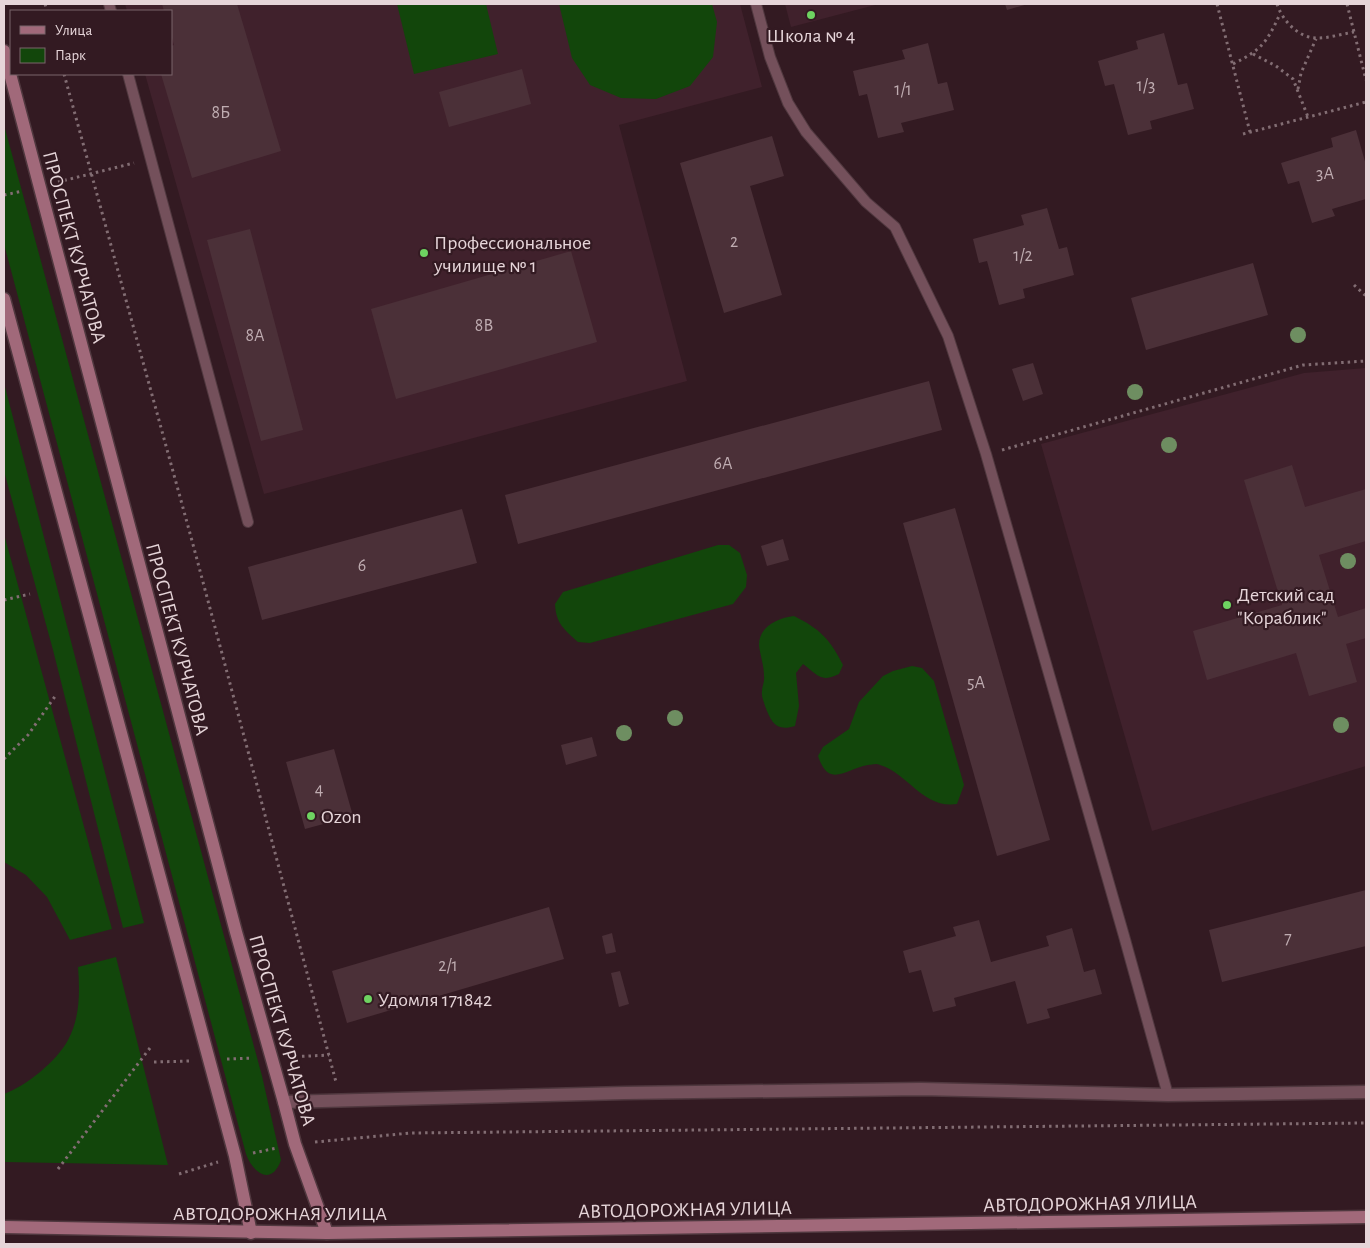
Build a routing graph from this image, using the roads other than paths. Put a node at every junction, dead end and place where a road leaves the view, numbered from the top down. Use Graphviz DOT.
graph roads {
  1 [pos="756,4"];
  2 [pos="4,51"];
  3 [pos="10,74"];
  4 [pos="10,75"];
  5 [pos="128,75"];
  6 [pos="4,299"];
  7 [pos="248,522"];
  8 [pos="1366,1092"];
  9 [pos="1168,1095"];
  10 [pos="284,1102"];
  11 [pos="1366,1217"];
  12 [pos="4,1227"];
  13 [pos="251,1233"];
  14 [pos="327,1233"];
  1 -- 9 [label="lane"];
  2 -- 3 [label="street, ПРОСПЕКТ КУРЧАТОВА"];
  4 -- 10 [label="street, ПРОСПЕКТ КУРЧАТОВА"];
  5 -- 7 [label="lane"];
  6 -- 13 [label="street"];
  8 -- 9 [label="street"];
  9 -- 10 [label="street"];
  10 -- 14 [label="street, ПРОСПЕКТ КУРЧАТОВА"];
  11 -- 14 [label="street, АВТОДОРОЖНАЯ УЛИЦА"];
  12 -- 13 [label="street, АВТОДОРОЖНАЯ УЛИЦА"];
  13 -- 14 [label="street, АВТОДОРОЖНАЯ УЛИЦА"];
}
